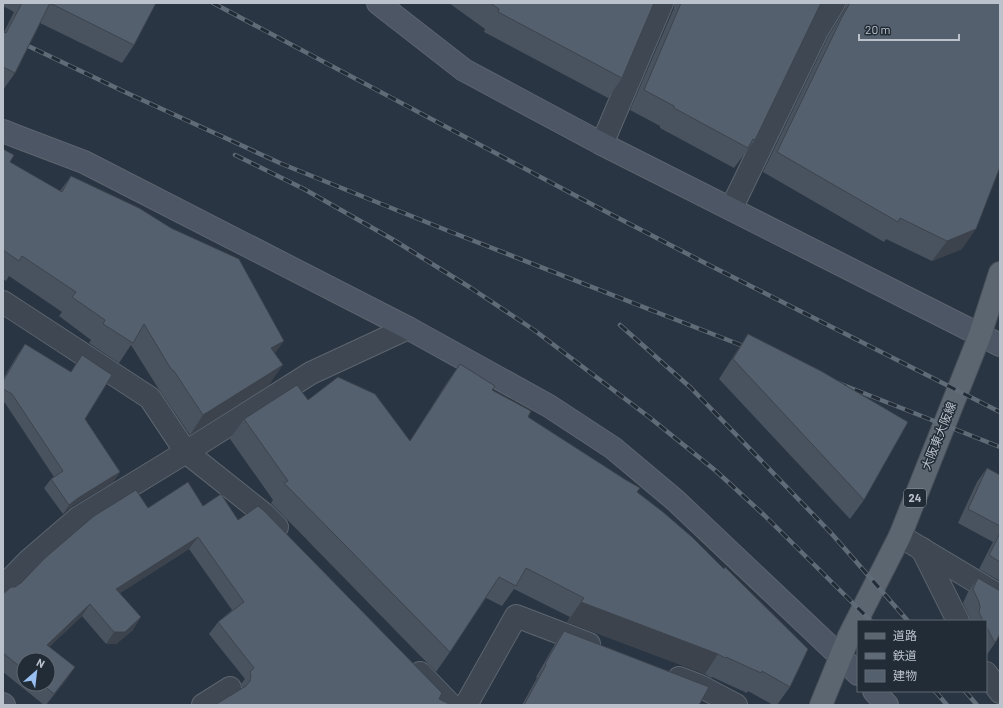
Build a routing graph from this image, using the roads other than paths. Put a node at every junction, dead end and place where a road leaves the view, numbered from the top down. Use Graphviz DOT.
graph roads {
  1 [pos="378,3"];
  2 [pos="662,3"];
  3 [pos="834,3"];
  4 [pos="3,130"];
  5 [pos="602,144"];
  6 [pos="731,209"];
  7 [pos="1000,273"];
  8 [pos="3,302"];
  9 [pos="408,328"];
  10 [pos="980,335"];
  11 [pos="1000,345"];
  12 [pos="186,452"];
  13 [pos="900,536"];
  14 [pos="292,543"];
  15 [pos="922,549"];
  16 [pos="3,587"];
  17 [pos="1000,596"];
  18 [pos="857,620"];
  19 [pos="857,620"];
  20 [pos="958,620"];
  21 [pos="604,650"];
  22 [pos="841,657"];
  23 [pos="409,662"];
  24 [pos="663,672"];
  25 [pos="857,673"];
  26 [pos="987,674"];
  27 [pos="230,688"];
  28 [pos="875,692"];
  29 [pos="1000,692"];
  30 [pos="453,704"];
  31 [pos="204,705"];
  32 [pos="736,705"];
  33 [pos="821,705"];
  34 [pos="887,705"];
  1 -- 5 [label="street"];
  2 -- 5 [label="street"];
  3 -- 6 [label="street"];
  4 -- 9 [label="street"];
  5 -- 6 [label="street"];
  6 -- 10 [label="street"];
  7 -- 10 [label="main road, 大阪東大阪線 / 24"];
  8 -- 12 [label="street"];
  9 -- 12 [label="street"];
  9 -- 22 [label="street"];
  10 -- 11 [label="street"];
  10 -- 13 [label="main road, 大阪東大阪線 / 24"];
  12 -- 14 [label="street"];
  12 -- 16 [label="street"];
  13 -- 15 [label="street"];
  13 -- 18 [label="main road, 大阪東大阪線 / 24"];
  15 -- 17 [label="street"];
  15 -- 20 [label="street"];
  19 -- 22 [label="main road, 大阪東大阪線 / 24"];
  21 -- 30 [label="street"];
  22 -- 25 [label="street"];
  22 -- 33 [label="main road, 大阪東大阪線 / 24"];
  23 -- 30 [label="street"];
  24 -- 32 [label="street"];
  26 -- 29 [label="street"];
  27 -- 31 [label="street"];
  28 -- 34 [label="street"];
}
